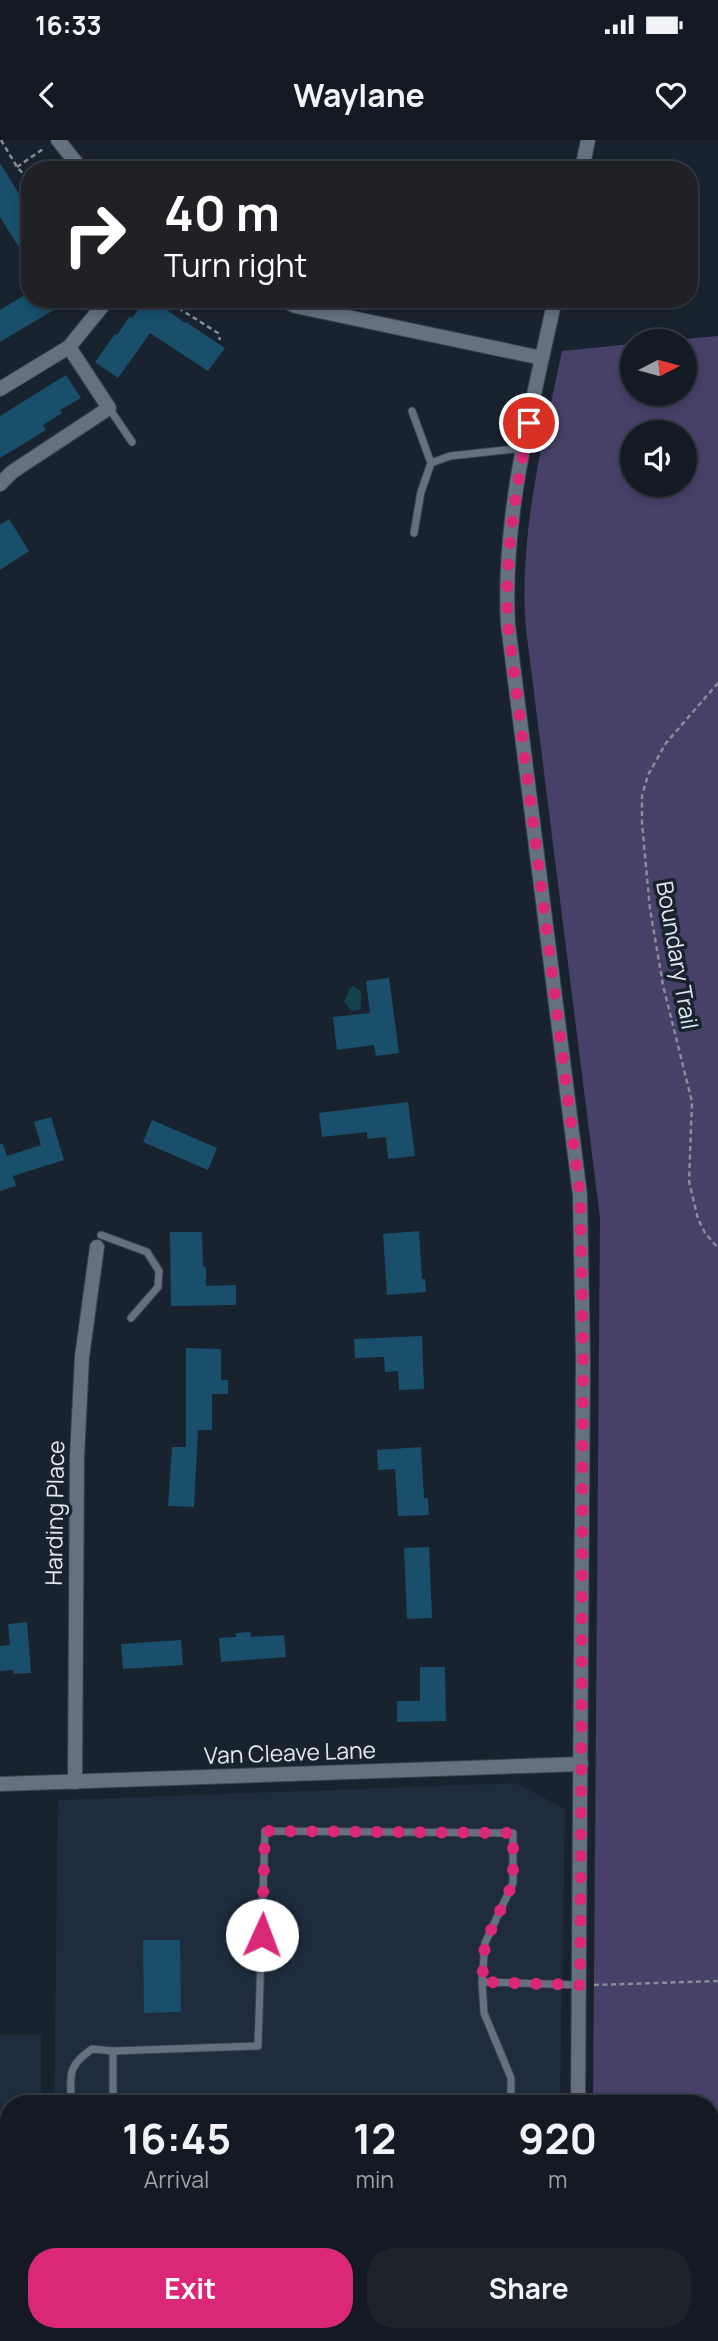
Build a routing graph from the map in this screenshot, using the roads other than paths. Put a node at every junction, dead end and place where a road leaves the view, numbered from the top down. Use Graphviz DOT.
graph roads {
  1 [pos="58,140"];
  2 [pos="588,140"];
  3 [pos="75,161"];
  4 [pos="584,161"];
  5 [pos="101,308"];
  6 [pos="304,308"];
  7 [pos="553,308"];
  8 [pos="69,347"];
  9 [pos="542,358"];
  10 [pos="0,388"];
  11 [pos="109,408"];
  12 [pos="412,411"];
  13 [pos="132,442"];
  14 [pos="524,447"];
  15 [pos="431,463"];
  16 [pos="0,484"];
  17 [pos="414,533"];
  18 [pos="99,1241"];
  19 [pos="131,1318"];
  20 [pos="581,1765"];
  21 [pos="75,1782"];
  22 [pos="0,1784"];
  23 [pos="482,1982"];
  24 [pos="580,1985"];
  25 [pos="113,2051"];
  26 [pos="71,2095"];
  27 [pos="113,2095"];
  28 [pos="510,2095"];
  29 [pos="578,2095"];
  1 -- 3 [label="street"];
  2 -- 4 [label="street"];
  5 -- 8 [label="street"];
  6 -- 9 [label="street"];
  7 -- 9 [label="street"];
  8 -- 10 [label="street"];
  8 -- 11 [label="street"];
  9 -- 14 [label="street"];
  11 -- 13 [label="lane"];
  11 -- 16 [label="street"];
  12 -- 15 [label="lane"];
  14 -- 15 [label="lane"];
  14 -- 20 [label="street"];
  15 -- 17 [label="lane"];
  18 -- 19 [label="lane"];
  18 -- 21 [label="street, Harding Place"];
  20 -- 21 [label="street, Van Cleave Lane"];
  20 -- 24 [label="street"];
  21 -- 22 [label="street, Van Cleave Lane"];
  23 -- 24 [label="lane"];
  23 -- 25 [label="lane"];
  23 -- 28 [label="lane"];
  24 -- 29 [label="street"];
  25 -- 26 [label="lane"];
  25 -- 27 [label="lane"];
}
